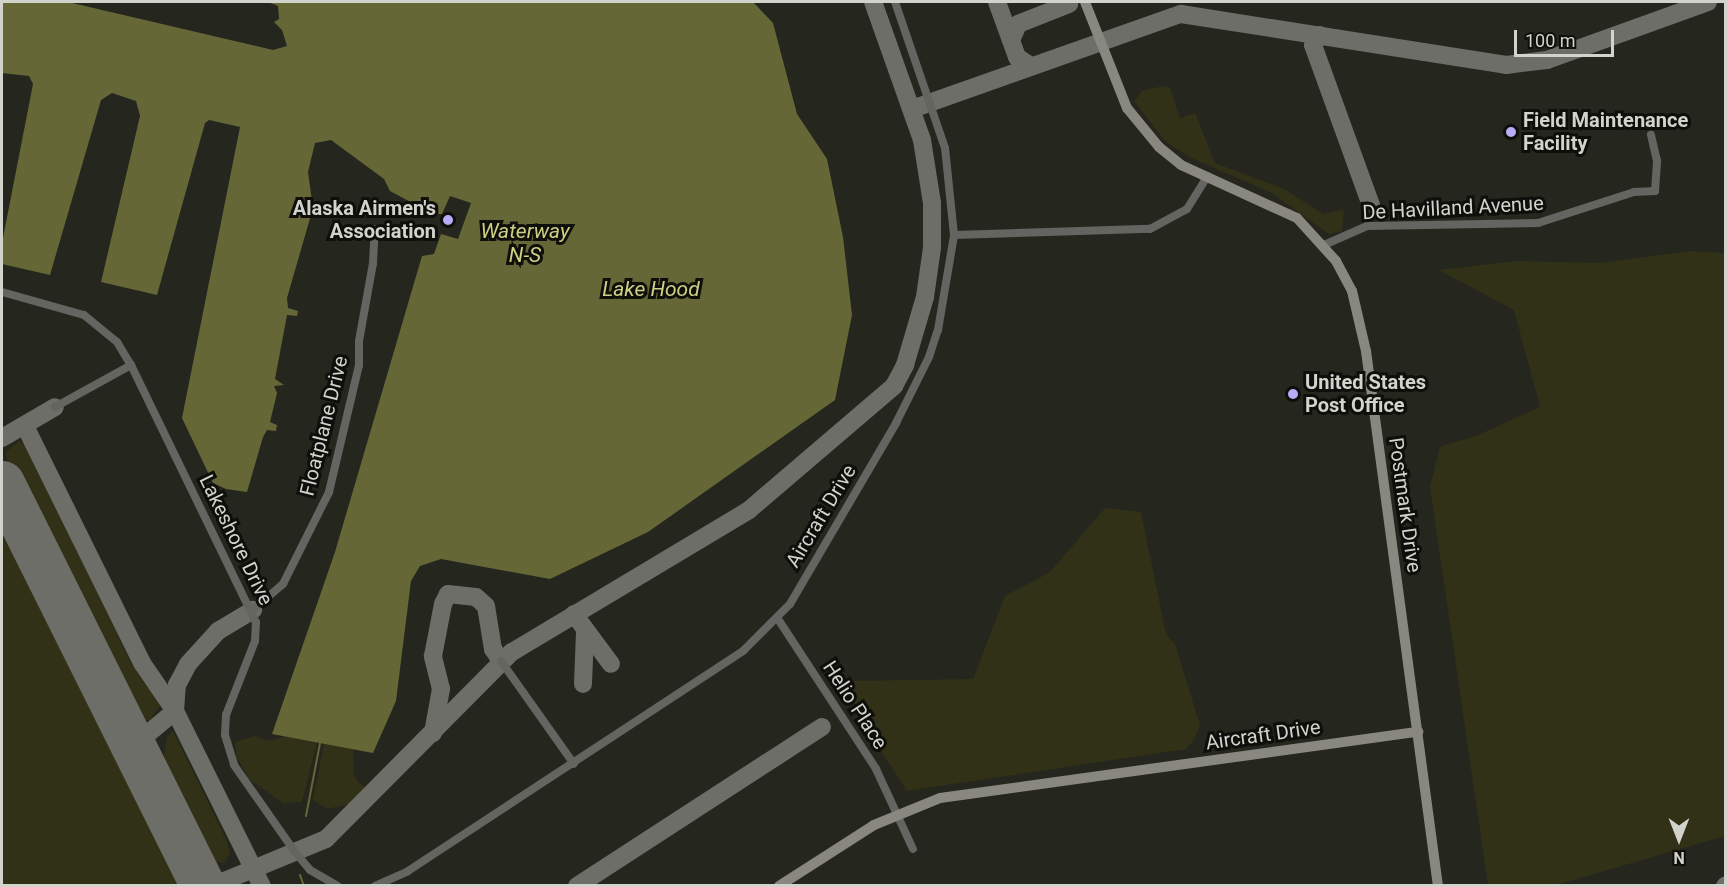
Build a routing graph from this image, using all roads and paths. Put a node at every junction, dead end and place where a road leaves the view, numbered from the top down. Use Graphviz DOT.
graph roads {
  1 [pos="895,2"];
  2 [pos="1085,2"];
  3 [pos="1651,135"];
  4 [pos="1208,176"];
  5 [pos="375,229"];
  6 [pos="954,235"];
  7 [pos="1324,245"];
  8 [pos="2,292"];
  9 [pos="131,365"];
  10 [pos="55,407"];
  11 [pos="253,610"];
  12 [pos="777,619"];
  13 [pos="501,661"];
  14 [pos="1418,732"];
  15 [pos="573,764"];
  16 [pos="896,813"];
  17 [pos="913,849"];
  18 [pos="338,885"];
  19 [pos="375,885"];
  20 [pos="779,885"];
  21 [pos="1438,885"];
  1 -- 6 [label="street, Aircraft Drive"];
  2 -- 4 [label="street, Postmark Drive"];
  3 -- 7 [label="street, De Havilland Avenue"];
  4 -- 6 [label="street"];
  4 -- 7 [label="street, Postmark Drive"];
  5 -- 11 [label="street, Floatplane Drive"];
  6 -- 12 [label="street, Aircraft Drive"];
  7 -- 14 [label="street, Postmark Drive"];
  8 -- 9 [label="street, Lakeshore Drive"];
  9 -- 10 [label="street"];
  9 -- 11 [label="street, Lakeshore Drive"];
  11 -- 18 [label="street, Lakeshore Drive"];
  12 -- 15 [label="street, Aircraft Drive"];
  12 -- 16 [label="street, Helio Place"];
  13 -- 15 [label="street"];
  14 -- 16 [label="street, Aircraft Drive"];
  14 -- 21 [label="street, Postmark Drive"];
  15 -- 19 [label="street, Aircraft Drive"];
  16 -- 17 [label="street, Helio Place"];
  16 -- 20 [label="street, Aircraft Drive"];
}
